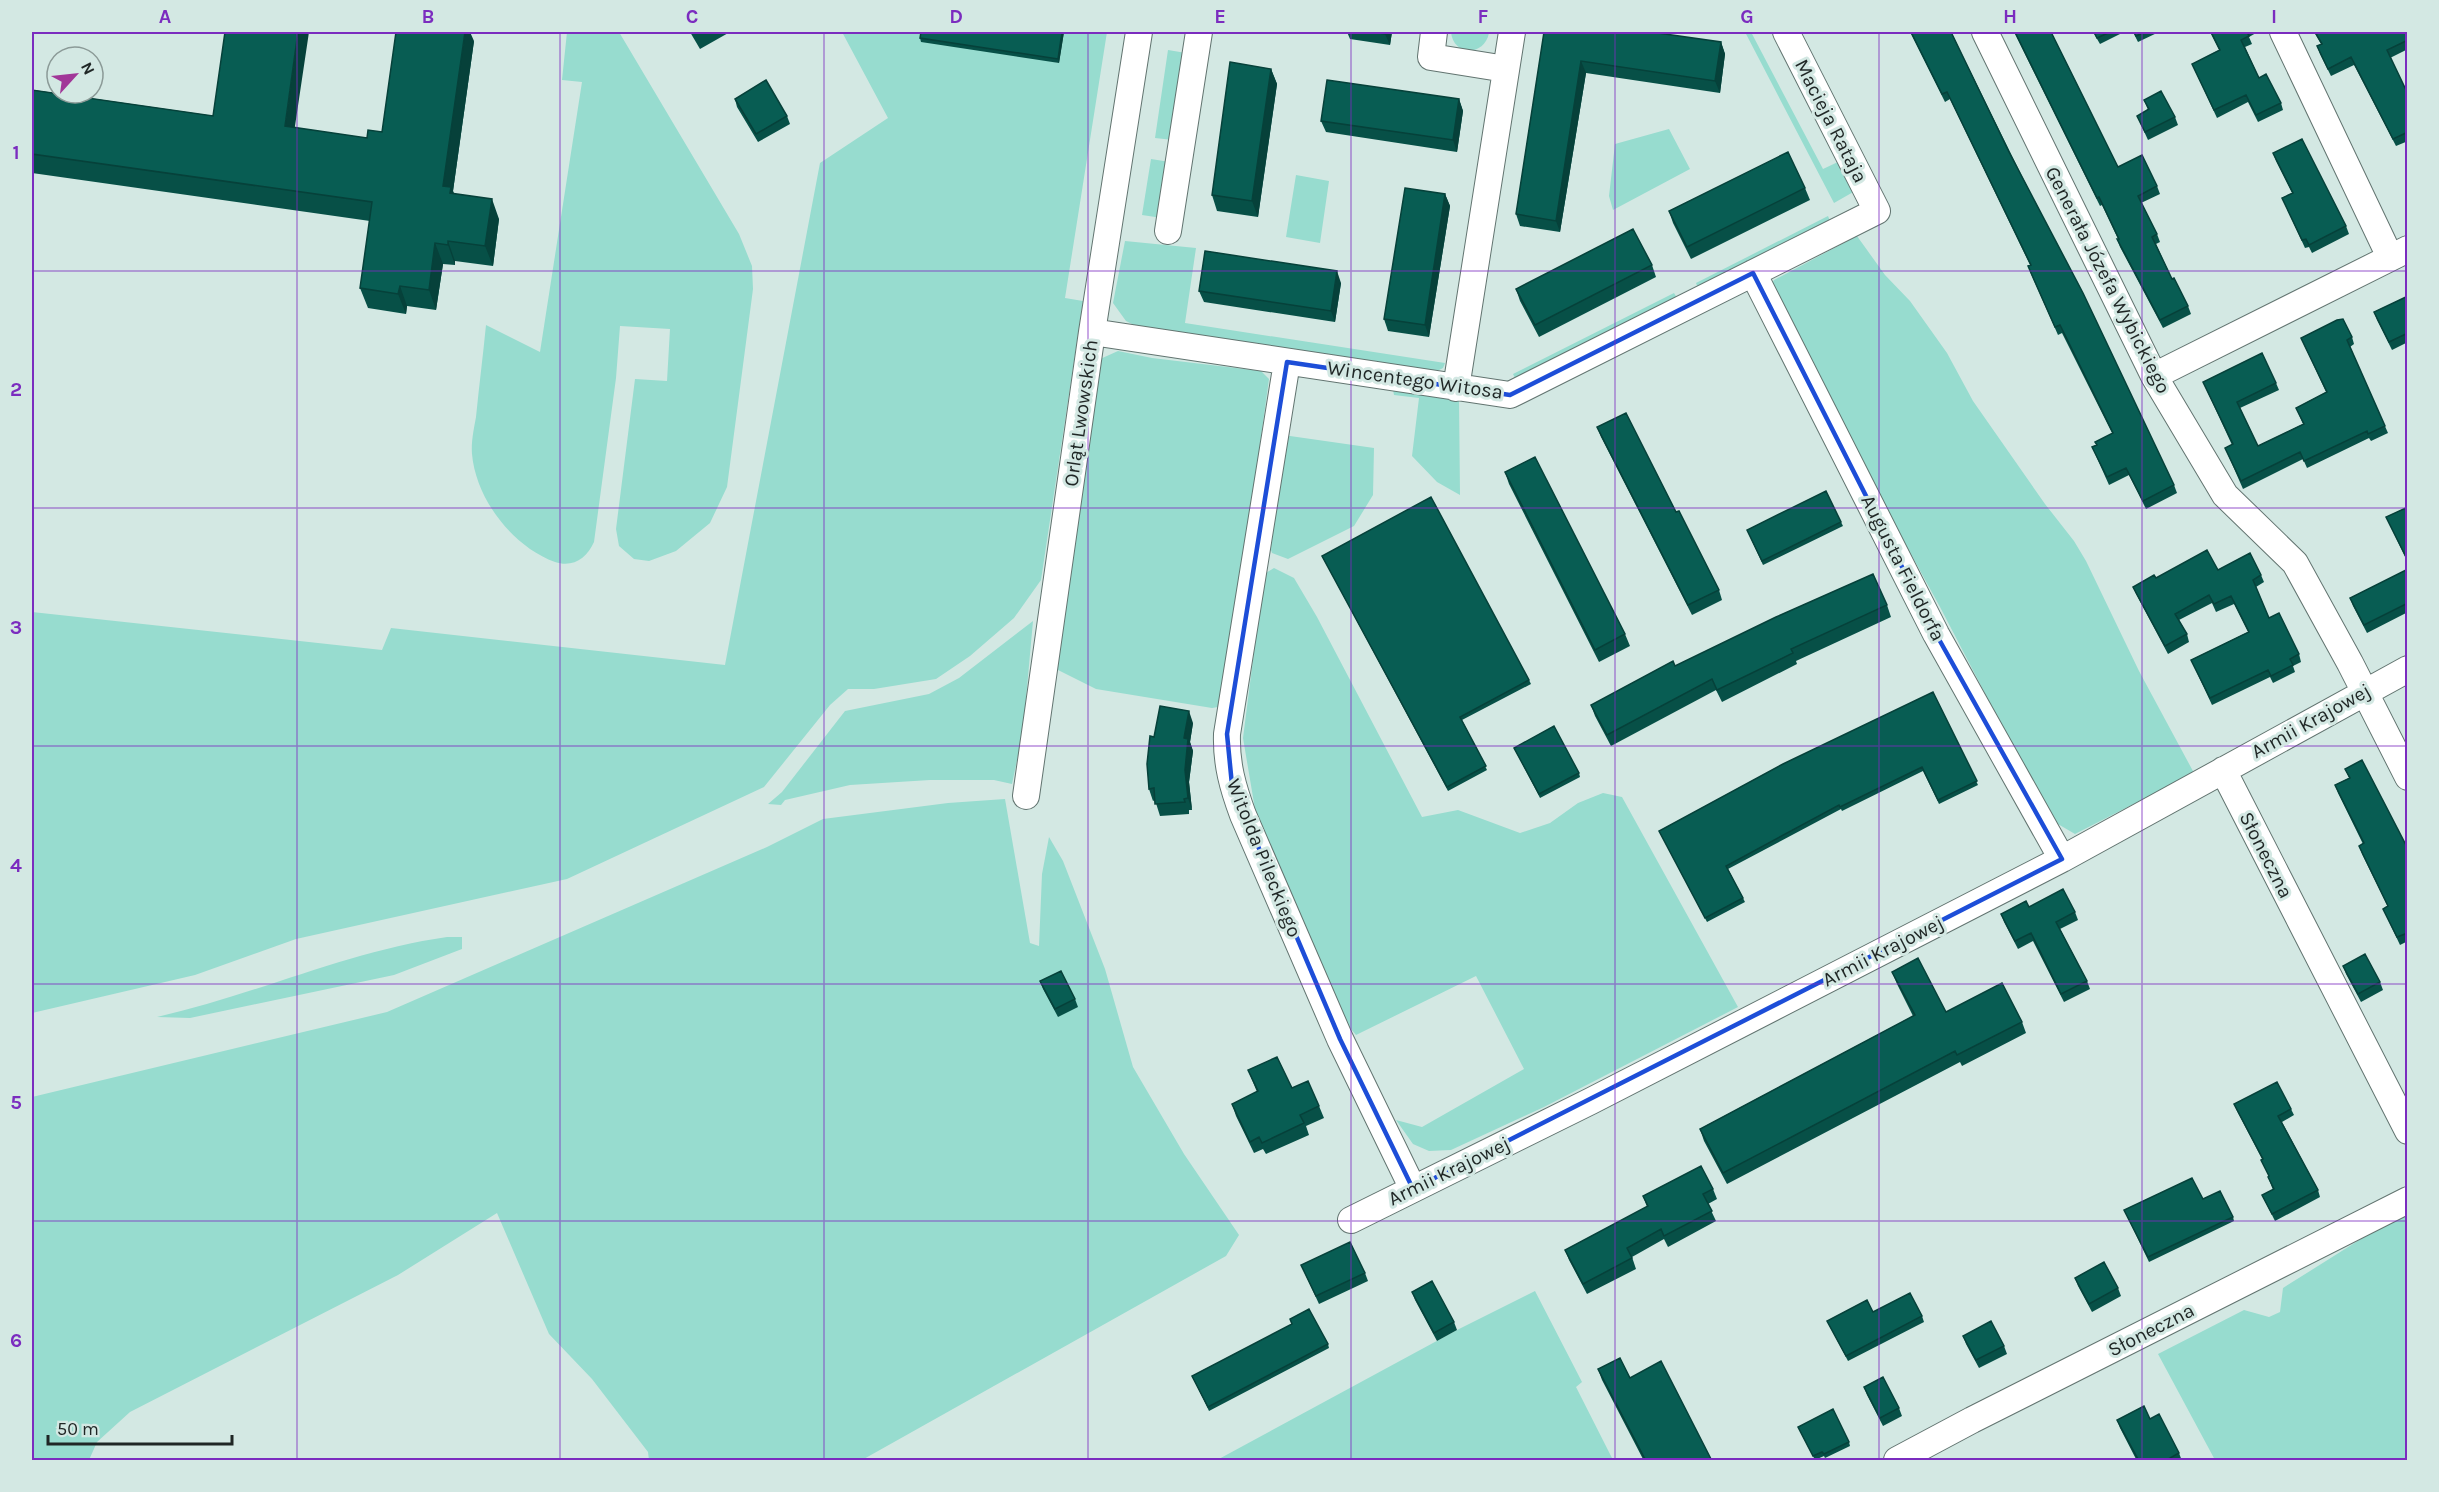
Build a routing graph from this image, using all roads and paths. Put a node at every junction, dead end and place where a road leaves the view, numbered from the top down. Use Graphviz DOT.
graph roads {
  1 [pos="1139,32"];
  2 [pos="1199,32"];
  3 [pos="1434,32"];
  4 [pos="1512,32"];
  5 [pos="1786,32"];
  6 [pos="1985,32"];
  7 [pos="2283,32"];
  8 [pos="1506,69"];
  9 [pos="1877,211"];
  10 [pos="1168,231"];
  11 [pos="2399,253"];
  12 [pos="1753,273"];
  13 [pos="1092,332"];
  14 [pos="1287,362"];
  15 [pos="2154,376"];
  16 [pos="1456,388"];
  17 [pos="2408,669"];
  18 [pos="2365,691"];
  19 [pos="2223,770"];
  20 [pos="2408,777"];
  21 [pos="1026,796"];
  22 [pos="2062,859"];
  23 [pos="2408,1131"];
  24 [pos="1413,1189"];
  25 [pos="2408,1200"];
  26 [pos="1351,1220"];
  27 [pos="1896,1461"];
  1 -- 13 [label="street, Orląt Lwowskich"];
  2 -- 10 [label="street"];
  3 -- 8 [label="street"];
  4 -- 8 [label="street"];
  5 -- 9 [label="street, Macieja Rataja"];
  6 -- 15 [label="street, Generała Józefa Wybickiego"];
  7 -- 11 [label="street"];
  8 -- 16 [label="street"];
  9 -- 12 [label="street, Wincentego Witosa"];
  11 -- 15 [label="street"];
  12 -- 16 [label="street, Wincentego Witosa"];
  12 -- 22 [label="street, Augusta Fieldorfa"];
  13 -- 14 [label="street, Wincentego Witosa"];
  13 -- 21 [label="street, Orląt Lwowskich"];
  14 -- 16 [label="street, Wincentego Witosa"];
  14 -- 24 [label="street, Witolda Pileckiego"];
  15 -- 18 [label="street, Generała Józefa Wybickiego"];
  17 -- 18 [label="street, Armii Krajowej"];
  18 -- 19 [label="street, Armii Krajowej"];
  18 -- 20 [label="street, Generała Józefa Wybickiego"];
  19 -- 22 [label="street, Armii Krajowej"];
  19 -- 23 [label="street, Słoneczna"];
  22 -- 24 [label="street, Armii Krajowej"];
  24 -- 26 [label="street, Armii Krajowej"];
  25 -- 27 [label="street, Słoneczna"];
}
